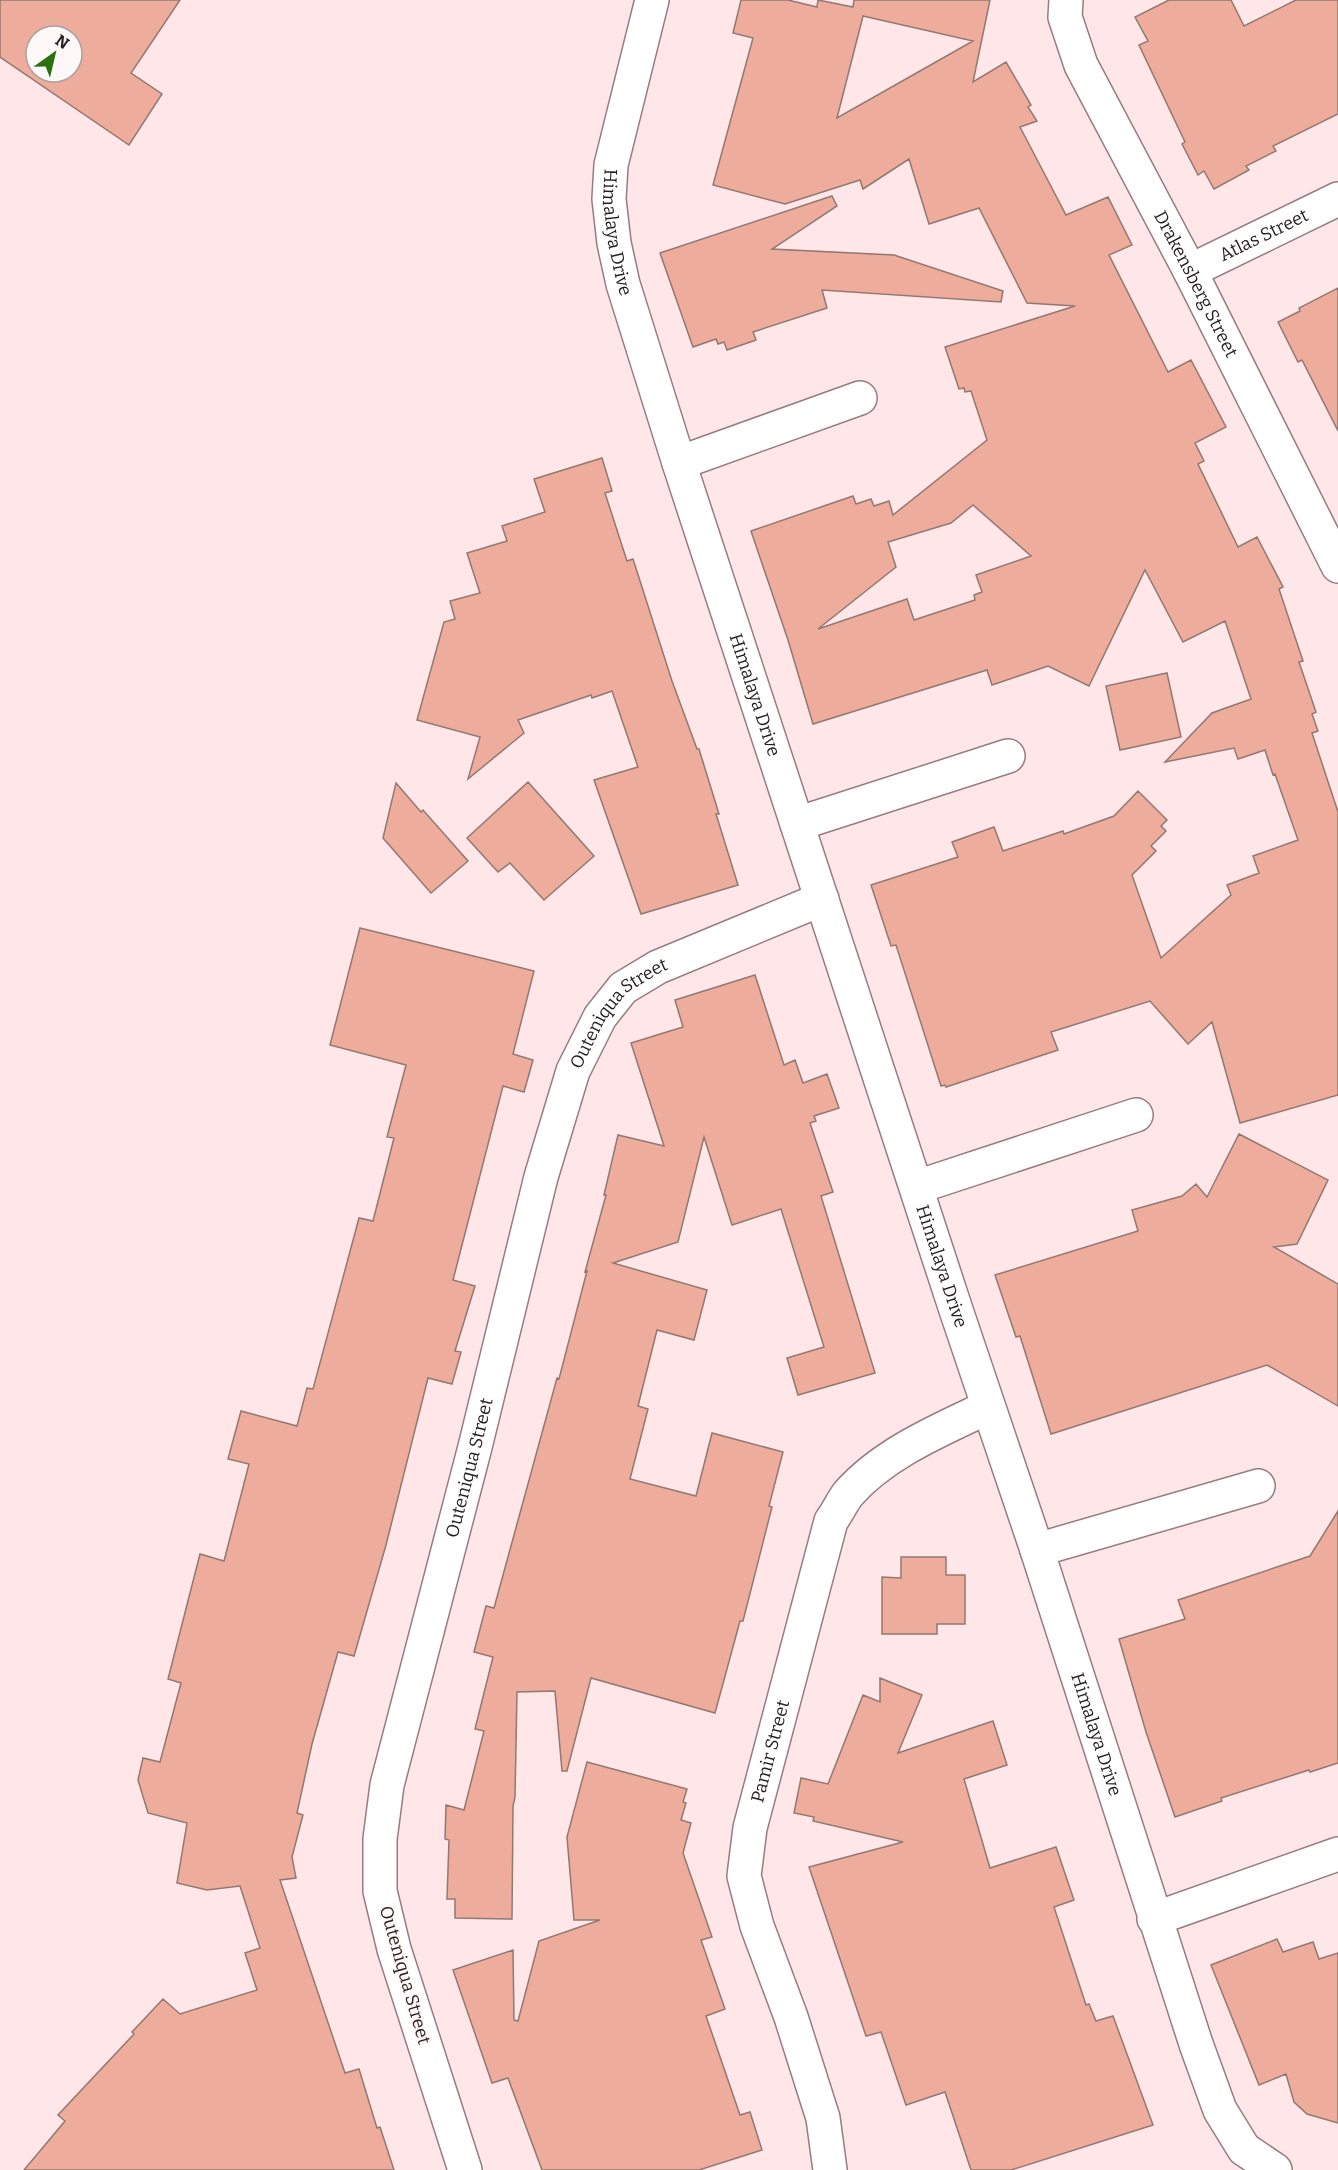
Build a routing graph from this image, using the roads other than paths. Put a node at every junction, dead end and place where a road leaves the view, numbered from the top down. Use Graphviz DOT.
graph roads {
  1 [pos="652,0"];
  2 [pos="1066,0"];
  3 [pos="1338,199"];
  4 [pos="1190,271"];
  5 [pos="860,398"];
  6 [pos="679,463"];
  7 [pos="1338,566"];
  8 [pos="1008,756"];
  9 [pos="797,824"];
  10 [pos="822,899"];
  11 [pos="1136,1115"];
  12 [pos="916,1187"];
  13 [pos="988,1407"];
  14 [pos="1258,1486"];
  15 [pos="1037,1550"];
  16 [pos="1338,1854"];
  17 [pos="1154,1918"];
  18 [pos="1239,2159"];
  19 [pos="465,2170"];
  20 [pos="830,2170"];
  21 [pos="1275,2170"];
  1 -- 6 [label="street, Himalaya Drive"];
  2 -- 4 [label="street, Drakensberg Street"];
  3 -- 4 [label="street, Atlas Street"];
  4 -- 7 [label="street, Drakensberg Street"];
  5 -- 6 [label="street"];
  6 -- 9 [label="street, Himalaya Drive"];
  8 -- 9 [label="street"];
  9 -- 10 [label="street, Himalaya Drive"];
  10 -- 12 [label="street, Himalaya Drive"];
  10 -- 19 [label="street, Outeniqua Street"];
  11 -- 12 [label="street, Himalaya Drive"];
  12 -- 13 [label="street, Himalaya Drive"];
  13 -- 15 [label="street, Himalaya Drive"];
  13 -- 20 [label="street, Pamir Street"];
  14 -- 15 [label="street"];
  15 -- 17 [label="street, Himalaya Drive"];
  16 -- 17 [label="street"];
  17 -- 18 [label="street, Himalaya Drive"];
  18 -- 21 [label="street, Himalaya Drive"];
}
